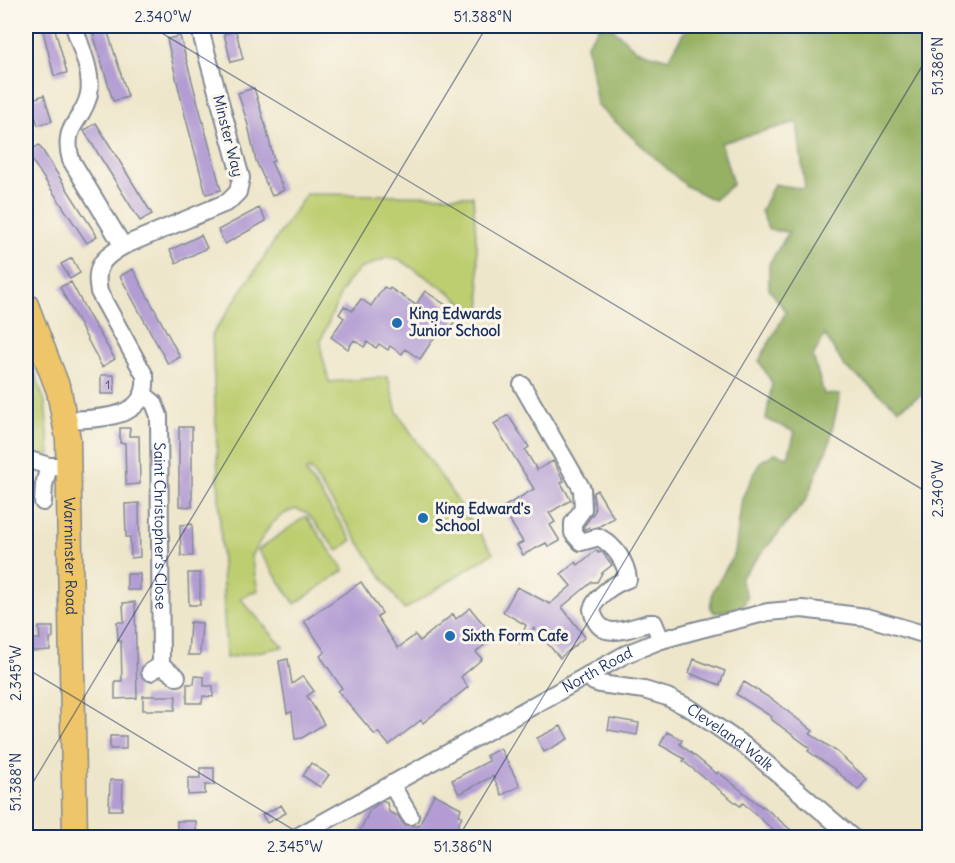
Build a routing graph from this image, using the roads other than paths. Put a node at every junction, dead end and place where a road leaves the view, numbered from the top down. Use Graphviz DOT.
graph roads {
  1 [pos="74,26"];
  2 [pos="199,26"];
  3 [pos="123,246"];
  4 [pos="26,305"];
  5 [pos="522,385"];
  6 [pos="143,394"];
  7 [pos="66,420"];
  8 [pos="26,459"];
  9 [pos="59,466"];
  10 [pos="44,502"];
  11 [pos="930,636"];
  12 [pos="661,640"];
  13 [pos="588,675"];
  14 [pos="177,677"];
  15 [pos="391,784"];
  16 [pos="75,813"];
  17 [pos="410,816"];
  18 [pos="75,837"];
  19 [pos="81,837"];
  20 [pos="295,837"];
  21 [pos="853,837"];
  1 -- 3 [label="street"];
  2 -- 3 [label="street, Minster Way"];
  3 -- 6 [label="street, Minster Way"];
  4 -- 7 [label="highway, Warminster Road"];
  5 -- 12 [label="street"];
  6 -- 7 [label="street"];
  6 -- 14 [label="street, Saint Christopher's Close"];
  7 -- 9 [label="highway, Warminster Road"];
  8 -- 9 [label="street"];
  9 -- 10 [label="street"];
  9 -- 16 [label="highway, Warminster Road"];
  11 -- 12 [label="street, North Road"];
  12 -- 13 [label="street, North Road"];
  13 -- 15 [label="street, North Road"];
  13 -- 21 [label="street, Cleveland Walk"];
  15 -- 17 [label="street"];
  15 -- 20 [label="street, North Road"];
  16 -- 18 [label="highway, Warminster Road"];
  16 -- 19 [label="highway, Warminster Road"];
}
